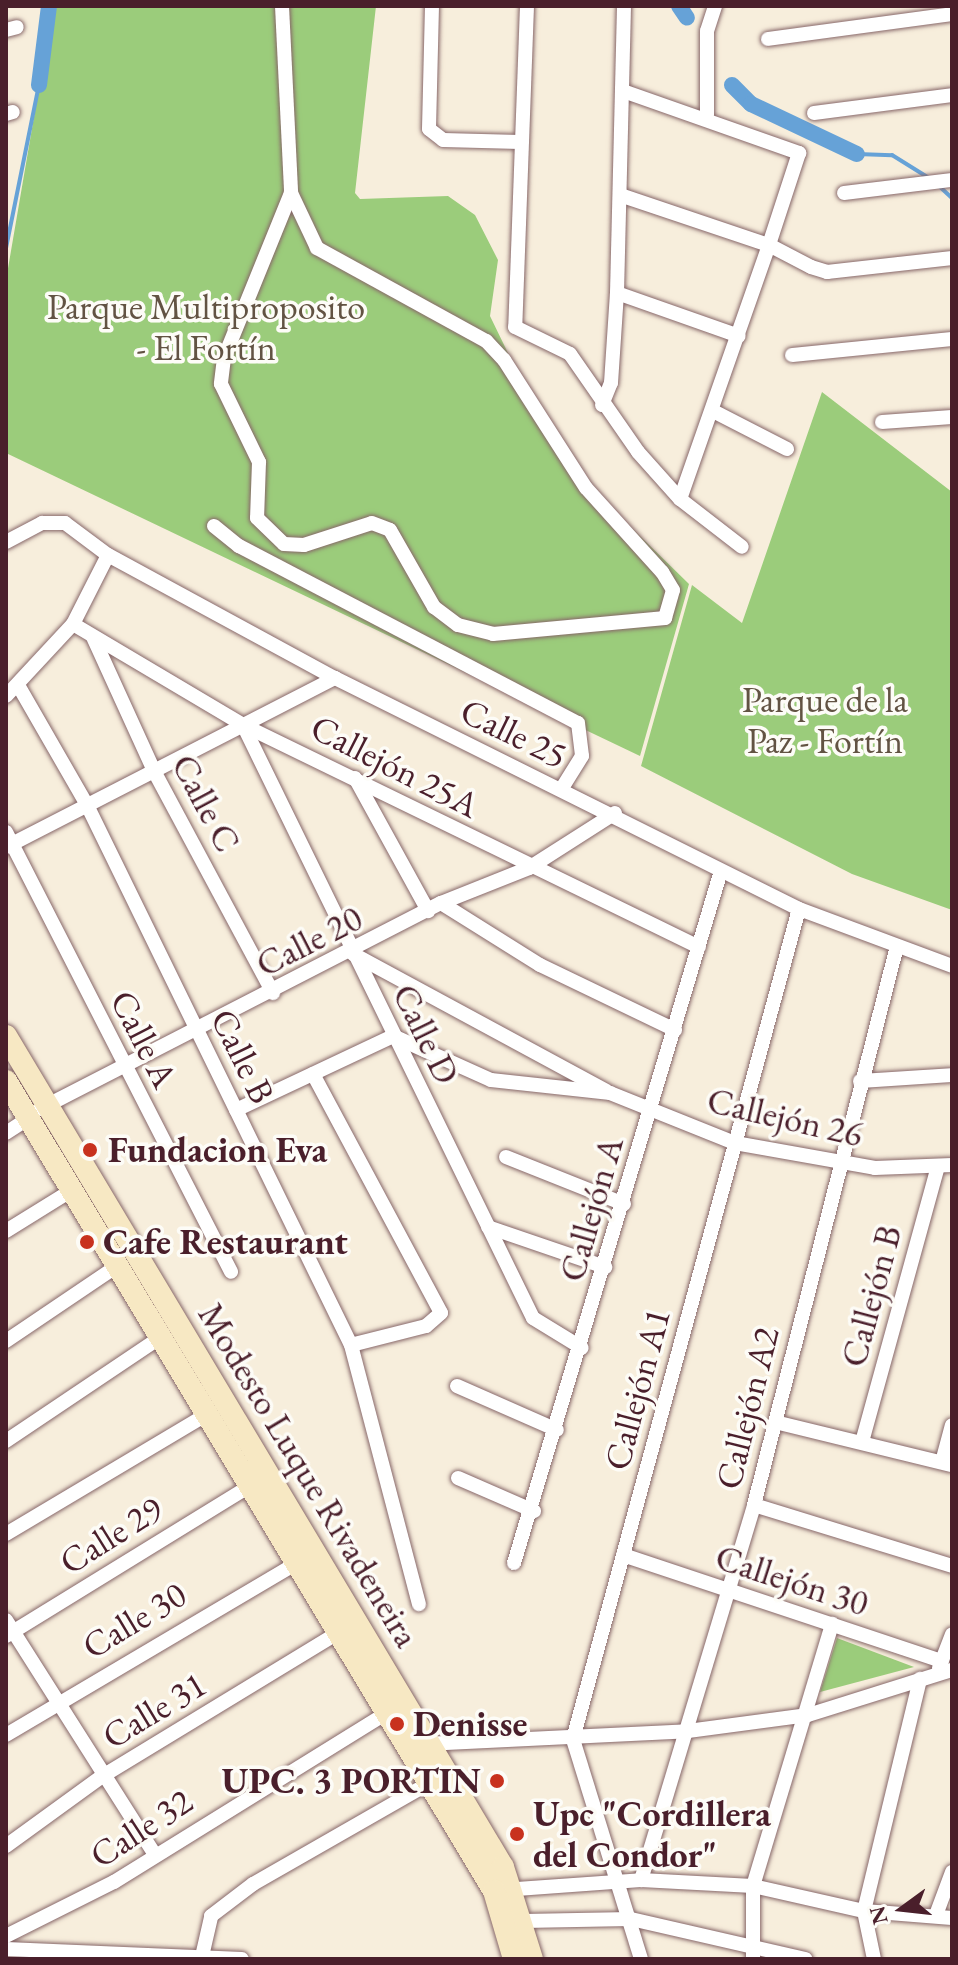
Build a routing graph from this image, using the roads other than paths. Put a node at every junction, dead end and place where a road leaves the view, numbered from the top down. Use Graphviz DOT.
graph roads {
  1 [pos="282,6"];
  2 [pos="432,6"];
  3 [pos="527,6"];
  4 [pos="624,6"];
  5 [pos="715,6"];
  6 [pos="952,14"];
  7 [pos="768,39"];
  8 [pos="623,91"];
  9 [pos="952,95"];
  10 [pos="814,113"];
  11 [pos="707,115"];
  12 [pos="520,142"];
  13 [pos="952,180"];
  14 [pos="291,193"];
  15 [pos="844,193"];
  16 [pos="620,195"];
  17 [pos="769,245"];
  18 [pos="952,258"];
  19 [pos="617,293"];
  20 [pos="739,336"];
  21 [pos="952,339"];
  22 [pos="792,355"];
  23 [pos="602,405"];
  24 [pos="715,412"];
  25 [pos="952,417"];
  26 [pos="882,422"];
  27 [pos="787,449"];
  28 [pos="680,499"];
  29 [pos="214,526"];
  30 [pos="6,542"];
  31 [pos="742,547"];
  32 [pos="108,555"];
  33 [pos="73,624"];
  34 [pos="93,637"];
  35 [pos="335,678"];
  36 [pos="18,685"];
  37 [pos="6,696"];
  38 [pos="243,725"];
  39 [pos="154,771"];
  40 [pos="355,777"];
  41 [pos="561,790"];
  42 [pos="87,805"];
  43 [pos="615,813"];
  44 [pos="8,841"];
  45 [pos="529,868"];
  46 [pos="721,871"];
  47 [pos="441,903"];
  48 [pos="799,909"];
  49 [pos="428,911"];
  50 [pos="897,946"];
  51 [pos="699,947"];
  52 [pos="353,954"];
  53 [pos="952,966"];
  54 [pos="273,993"];
  55 [pos="198,1030"];
  56 [pos="675,1030"];
  57 [pos="6,1036"];
  58 [pos="393,1036"];
  59 [pos="124,1066"];
  60 [pos="951,1072"];
  61 [pos="313,1074"];
  62 [pos="6,1081"];
  63 [pos="860,1081"];
  64 [pos="610,1093"];
  65 [pos="46,1104"];
  66 [pos="236,1110"];
  67 [pos="651,1112"];
  68 [pos="24,1121"];
  69 [pos="6,1133"];
  70 [pos="735,1143"];
  71 [pos="48,1152"];
  72 [pos="506,1157"];
  73 [pos="840,1164"];
  74 [pos="945,1166"];
  75 [pos="84,1169"];
  76 [pos="72,1190"];
  77 [pos="624,1204"];
  78 [pos="488,1227"];
  79 [pos="6,1231"];
  80 [pos="117,1266"];
  81 [pos="605,1267"];
  82 [pos="231,1272"];
  83 [pos="161,1337"];
  84 [pos="6,1341"];
  85 [pos="351,1345"];
  86 [pos="582,1348"];
  87 [pos="457,1386"];
  88 [pos="207,1414"];
  89 [pos="775,1422"];
  90 [pos="952,1425"];
  91 [pos="557,1430"];
  92 [pos="6,1441"];
  93 [pos="862,1442"];
  94 [pos="947,1463"];
  95 [pos="458,1478"];
  96 [pos="250,1486"];
  97 [pos="754,1505"];
  98 [pos="534,1511"];
  99 [pos="275,1526"];
  100 [pos="6,1534"];
  101 [pos="623,1555"];
  102 [pos="297,1563"];
  103 [pos="514,1563"];
  104 [pos="325,1566"];
  105 [pos="952,1566"];
  106 [pos="729,1590"];
  107 [pos="419,1604"];
  108 [pos="832,1624"];
  109 [pos="8,1629"];
  110 [pos="338,1633"];
  111 [pos="952,1634"];
  112 [pos="374,1648"];
  113 [pos="352,1655"];
  114 [pos="943,1668"];
  115 [pos="920,1679"];
  116 [pos="56,1703"];
  117 [pos="387,1713"];
  118 [pos="808,1715"];
  119 [pos="688,1731"];
  120 [pos="6,1735"];
  121 [pos="573,1739"];
  122 [pos="430,1743"];
  123 [pos="406,1745"];
  124 [pos="101,1777"];
  125 [pos="429,1783"];
  126 [pos="6,1846"];
  127 [pos="154,1853"];
  128 [pos="952,1872"];
  129 [pos="641,1880"];
  130 [pos="619,1882"];
  131 [pos="753,1886"];
  132 [pos="504,1890"];
  133 [pos="864,1911"];
  134 [pos="936,1915"];
  135 [pos="952,1918"];
  136 [pos="631,1919"];
  137 [pos="523,1921"];
  138 [pos="6,1936"];
  139 [pos="6,1949"];
  140 [pos="752,1951"];
  141 [pos="203,1952"];
  142 [pos="242,1958"];
  143 [pos="514,1959"];
  144 [pos="532,1959"];
  145 [pos="641,1959"];
  146 [pos="805,1959"];
  147 [pos="874,1959"];
  1 -- 14 [label="street"];
  2 -- 12 [label="street"];
  3 -- 12 [label="street"];
  4 -- 8 [label="street"];
  5 -- 11 [label="street"];
  6 -- 7 [label="street"];
  8 -- 11 [label="street"];
  8 -- 16 [label="street"];
  9 -- 10 [label="street"];
  11 -- 17 [label="street"];
  12 -- 23 [label="street"];
  13 -- 15 [label="street"];
  14 -- 14 [label="street"];
  16 -- 17 [label="street"];
  16 -- 19 [label="street"];
  17 -- 18 [label="street"];
  17 -- 20 [label="street"];
  19 -- 20 [label="street"];
  19 -- 23 [label="street"];
  20 -- 24 [label="street"];
  21 -- 22 [label="street"];
  23 -- 28 [label="street"];
  24 -- 27 [label="street"];
  24 -- 28 [label="street"];
  25 -- 26 [label="street"];
  28 -- 31 [label="street"];
  29 -- 41 [label="street"];
  30 -- 32 [label="street, Calle 25"];
  32 -- 33 [label="street"];
  32 -- 35 [label="street, Calle 25"];
  33 -- 34 [label="street, Callejón 25A"];
  33 -- 36 [label="street"];
  34 -- 38 [label="street, Callejón 25A"];
  34 -- 39 [label="street, Calle C"];
  35 -- 38 [label="street"];
  35 -- 41 [label="street, Calle 25"];
  36 -- 37 [label="street"];
  36 -- 42 [label="street, Calle B"];
  38 -- 39 [label="street"];
  38 -- 40 [label="street, Callejón 25A"];
  38 -- 52 [label="street, Calle D"];
  39 -- 42 [label="street"];
  39 -- 54 [label="street, Calle C"];
  40 -- 45 [label="street, Callejón 25A"];
  40 -- 49 [label="street"];
  41 -- 43 [label="street, Calle 25"];
  42 -- 44 [label="street"];
  42 -- 55 [label="street, Calle B"];
  43 -- 45 [label="street, Calle 20"];
  43 -- 46 [label="street, Calle 25"];
  44 -- 59 [label="street, Calle A"];
  45 -- 47 [label="street, Calle 20"];
  45 -- 51 [label="street, Callejón 25A"];
  46 -- 48 [label="street, Calle 25"];
  46 -- 51 [label="street, Callejón A"];
  47 -- 49 [label="street, Calle 20"];
  47 -- 56 [label="street"];
  48 -- 50 [label="street, Calle 25"];
  48 -- 70 [label="street, Callejón A1"];
  49 -- 52 [label="street, Calle 20"];
  50 -- 53 [label="street, Calle 25"];
  50 -- 63 [label="street, Callejón A2"];
  51 -- 56 [label="street, Callejón A"];
  52 -- 54 [label="street, Calle 20"];
  52 -- 58 [label="street, Calle D"];
  52 -- 64 [label="street, Callejón 26"];
  54 -- 55 [label="street, Calle 20"];
  55 -- 59 [label="street, Calle 20"];
  55 -- 66 [label="street, Calle B"];
  56 -- 67 [label="street, Callejón A"];
  57 -- 65 [label="street, Modesto Luque Rivadeneira"];
  58 -- 61 [label="street"];
  58 -- 64 [label="street, Callejón 26"];
  58 -- 78 [label="street, Calle D"];
  59 -- 65 [label="street, Calle 20"];
  59 -- 82 [label="street, Calle A"];
  60 -- 63 [label="street"];
  61 -- 66 [label="street"];
  61 -- 85 [label="street"];
  62 -- 68 [label="street, Modesto Luque Rivadeneira"];
  63 -- 73 [label="street, Callejón A2"];
  64 -- 67 [label="street, Callejón 26"];
  65 -- 68 [label="street, Calle 20"];
  65 -- 75 [label="street, Modesto Luque Rivadeneira"];
  66 -- 85 [label="street, Calle B"];
  67 -- 70 [label="street, Callejón 26"];
  67 -- 77 [label="street, Callejón A"];
  68 -- 69 [label="street, Calle 20"];
  68 -- 71 [label="street, Modesto Luque Rivadeneira"];
  70 -- 73 [label="street, Callejón 26"];
  70 -- 101 [label="street, Callejón A1"];
  71 -- 75 [label="street"];
  71 -- 76 [label="street, Modesto Luque Rivadeneira"];
  72 -- 77 [label="street"];
  73 -- 74 [label="street, Callejón 26"];
  73 -- 89 [label="street, Callejón A2"];
  74 -- 93 [label="street, Callejón B"];
  75 -- 104 [label="street, Modesto Luque Rivadeneira"];
  76 -- 79 [label="street"];
  76 -- 80 [label="street, Modesto Luque Rivadeneira"];
  77 -- 81 [label="street, Callejón A"];
  78 -- 81 [label="street"];
  78 -- 86 [label="street, Calle D"];
  80 -- 83 [label="street, Modesto Luque Rivadeneira"];
  80 -- 84 [label="street"];
  81 -- 86 [label="street, Callejón A"];
  83 -- 88 [label="street, Modesto Luque Rivadeneira"];
  83 -- 92 [label="street"];
  85 -- 107 [label="street, Calle B"];
  86 -- 91 [label="street, Callejón A"];
  87 -- 91 [label="street"];
  88 -- 96 [label="street, Modesto Luque Rivadeneira"];
  88 -- 100 [label="street"];
  89 -- 93 [label="street"];
  89 -- 97 [label="street, Callejón A2"];
  90 -- 94 [label="street"];
  91 -- 98 [label="street, Callejón A"];
  93 -- 94 [label="street"];
  95 -- 98 [label="street"];
  96 -- 99 [label="street, Modesto Luque Rivadeneira"];
  96 -- 109 [label="street, Calle 29"];
  97 -- 105 [label="street"];
  97 -- 106 [label="street, Callejón A2"];
  98 -- 103 [label="street, Callejón A"];
  99 -- 102 [label="street, Modesto Luque Rivadeneira"];
  99 -- 104 [label="street"];
  101 -- 106 [label="street, Callejón 30"];
  101 -- 121 [label="street, Callejón A1"];
  102 -- 110 [label="street, Modesto Luque Rivadeneira"];
  102 -- 116 [label="street, Calle 30"];
  104 -- 112 [label="street, Modesto Luque Rivadeneira"];
  106 -- 108 [label="street, Callejón 30"];
  106 -- 119 [label="street, Callejón A2"];
  108 -- 114 [label="street, Callejón 30"];
  108 -- 118 [label="street"];
  109 -- 116 [label="street"];
  110 -- 113 [label="street, Modesto Luque Rivadeneira"];
  110 -- 124 [label="street, Calle 31"];
  111 -- 114 [label="street"];
  112 -- 113 [label="street"];
  112 -- 122 [label="street, Modesto Luque Rivadeneira"];
  113 -- 117 [label="street, Modesto Luque Rivadeneira"];
  114 -- 115 [label="street"];
  115 -- 118 [label="street"];
  115 -- 133 [label="street"];
  116 -- 120 [label="street, Calle 30"];
  116 -- 124 [label="street"];
  117 -- 123 [label="street, Modesto Luque Rivadeneira"];
  117 -- 127 [label="street, Calle 32"];
  118 -- 119 [label="street"];
  118 -- 131 [label="street"];
  119 -- 121 [label="street"];
  119 -- 129 [label="street, Callejón A2"];
  121 -- 122 [label="street"];
  121 -- 130 [label="street"];
  122 -- 123 [label="street"];
  122 -- 132 [label="street, Modesto Luque Rivadeneira"];
  123 -- 125 [label="street, Modesto Luque Rivadeneira"];
  124 -- 126 [label="street, Calle 31"];
  124 -- 127 [label="street"];
  125 -- 132 [label="street, Modesto Luque Rivadeneira"];
  125 -- 141 [label="street"];
  127 -- 138 [label="street, Calle 32"];
  128 -- 134 [label="street"];
  129 -- 130 [label="street"];
  129 -- 131 [label="street"];
  130 -- 132 [label="street"];
  130 -- 136 [label="street"];
  131 -- 133 [label="street"];
  131 -- 140 [label="street"];
  132 -- 137 [label="street, Modesto Luque Rivadeneira"];
  132 -- 143 [label="street, Modesto Luque Rivadeneira"];
  133 -- 134 [label="street"];
  133 -- 147 [label="street"];
  134 -- 135 [label="street"];
  136 -- 137 [label="street"];
  136 -- 140 [label="street"];
  136 -- 145 [label="street"];
  137 -- 144 [label="street, Modesto Luque Rivadeneira"];
  139 -- 141 [label="street"];
  140 -- 146 [label="street"];
  141 -- 142 [label="street"];
}
